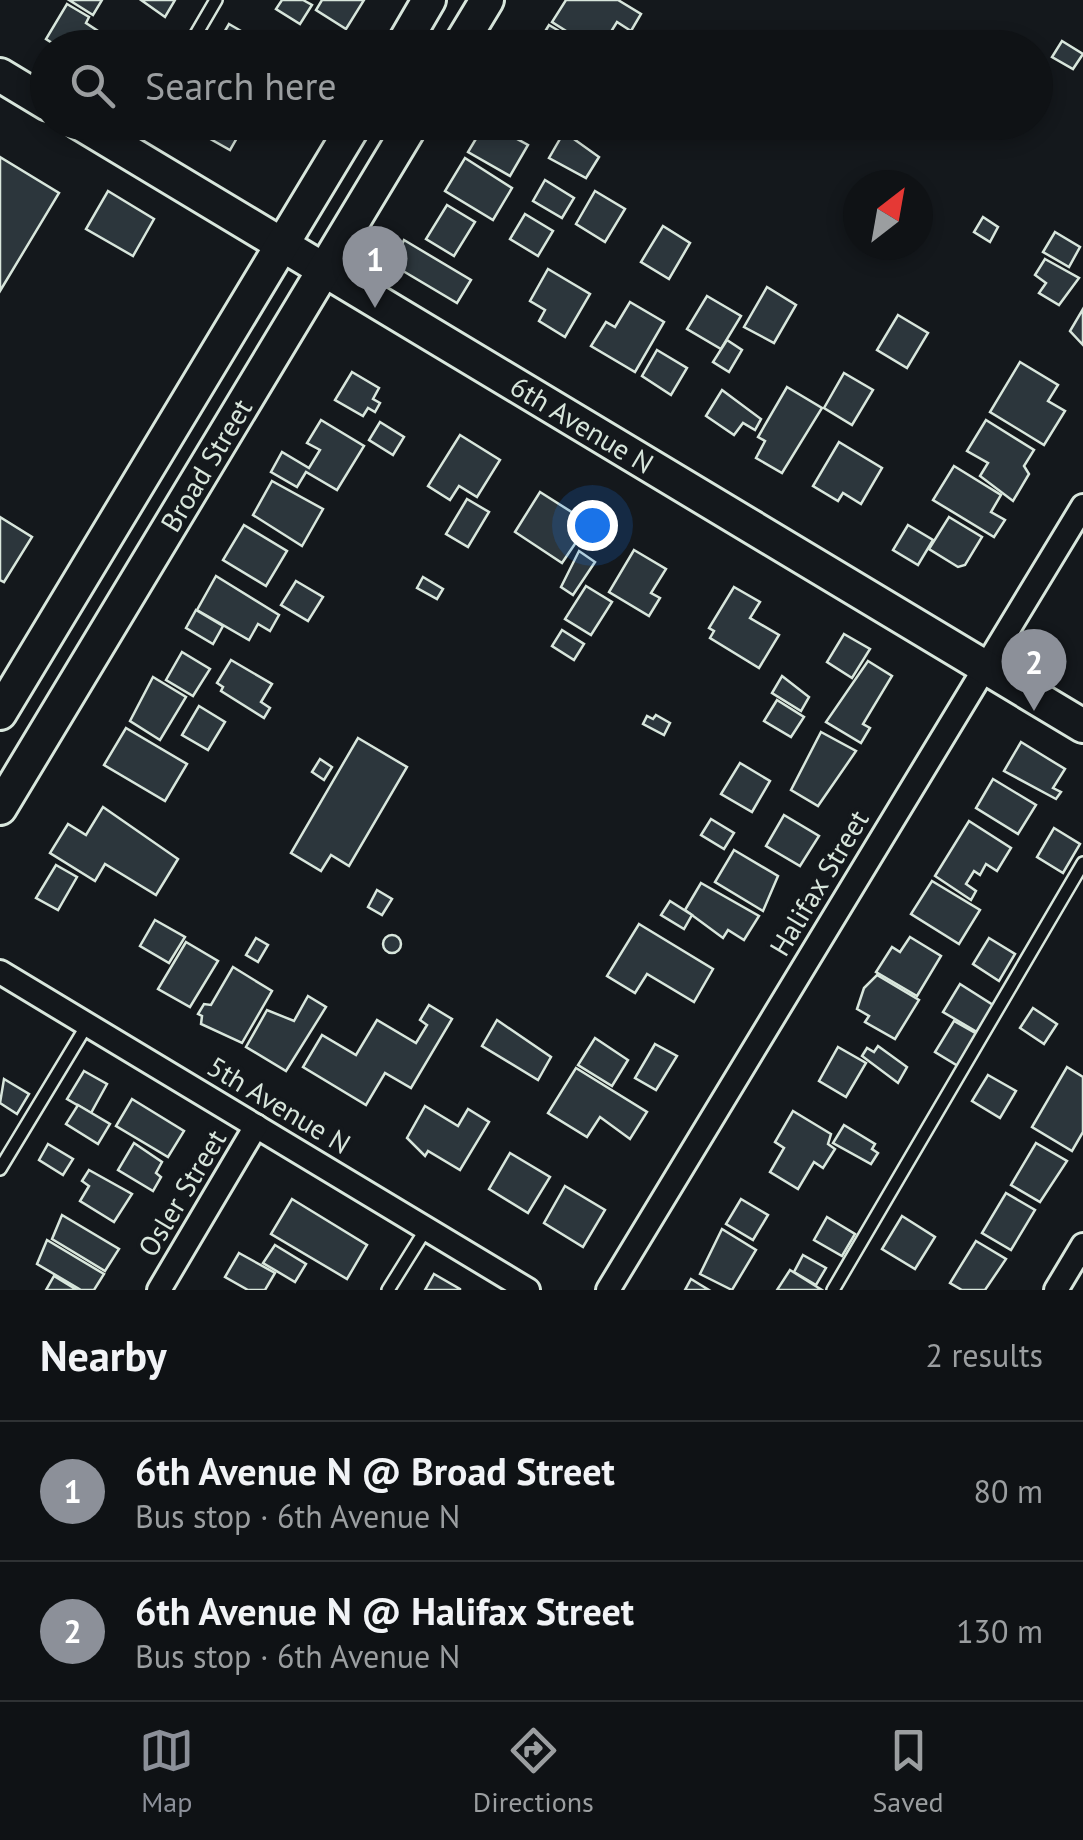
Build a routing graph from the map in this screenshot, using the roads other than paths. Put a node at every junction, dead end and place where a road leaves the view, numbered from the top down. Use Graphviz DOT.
graph roads {
  1 [pos="216,0"];
  2 [pos="429,0"];
  3 [pos="487,0"];
  4 [pos="198,30"];
  5 [pos="412,30"];
  6 [pos="469,30"];
  7 [pos="0,76"];
  8 [pos="30,94"];
  9 [pos="108,140"];
  10 [pos="132,140"];
  11 [pos="345,140"];
  12 [pos="402,140"];
  13 [pos="126,151"];
  14 [pos="282,245"];
  15 [pos="324,270"];
  16 [pos="1083,506"];
  17 [pos="985,667"];
  18 [pos="0,713"];
  19 [pos="1083,726"];
  20 [pos="0,808"];
  21 [pos="1083,862"];
  22 [pos="0,972"];
  23 [pos="87,1024"];
  24 [pos="256,1126"];
  25 [pos="0,1169"];
  26 [pos="426,1228"];
  27 [pos="1083,1245"];
  28 [pos="159,1290"];
  29 [pos="388,1290"];
  30 [pos="528,1290"];
  31 [pos="608,1290"];
  32 [pos="833,1290"];
  33 [pos="1056,1290"];
  1 -- 4 [label="lane"];
  2 -- 5 [label="main road"];
  3 -- 6 [label="main road"];
  7 -- 8 [label="main road"];
  9 -- 13 [label="main road, 6th Avenue N"];
  10 -- 13 [label="lane"];
  11 -- 14 [label="main road, Broad Street"];
  12 -- 15 [label="main road, Broad Street"];
  13 -- 14 [label="main road, 6th Avenue N"];
  14 -- 15 [label="main road, 6th Avenue N"];
  14 -- 18 [label="main road, Broad Street"];
  15 -- 17 [label="main road, 6th Avenue N"];
  15 -- 20 [label="main road, Broad Street"];
  16 -- 17 [label="street, Halifax Street"];
  17 -- 19 [label="main road, 6th Avenue N"];
  17 -- 31 [label="street, Halifax Street"];
  21 -- 32 [label="lane"];
  22 -- 23 [label="street, 5th Avenue N"];
  23 -- 24 [label="street, 5th Avenue N"];
  23 -- 25 [label="lane"];
  24 -- 26 [label="street, 5th Avenue N"];
  24 -- 28 [label="street, Osler Street"];
  26 -- 29 [label="lane"];
  26 -- 30 [label="street, 5th Avenue N"];
  27 -- 33 [label="street"];
}
